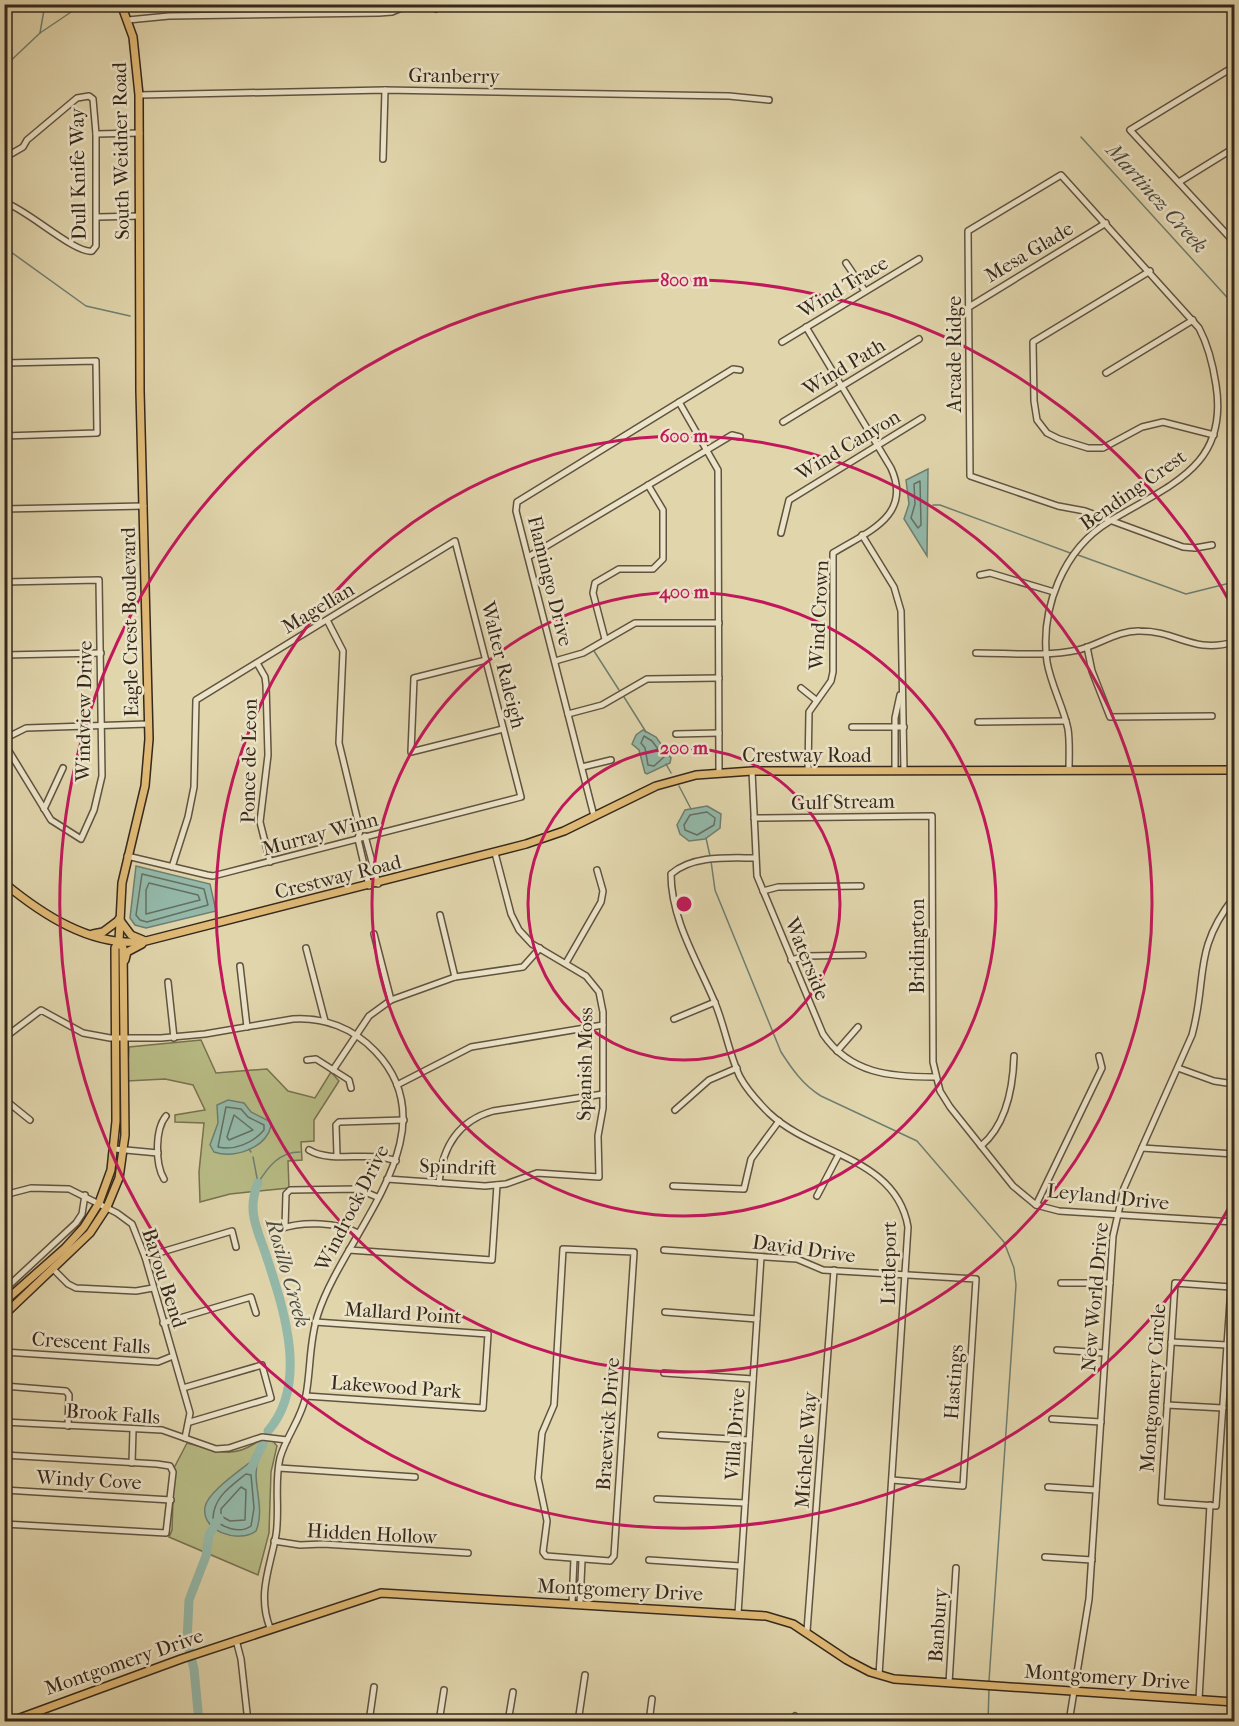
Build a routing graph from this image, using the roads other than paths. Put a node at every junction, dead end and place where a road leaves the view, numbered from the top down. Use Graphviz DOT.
graph roads {
  1 [pos="121,4"];
  2 [pos="411,4"];
  3 [pos="128,20"];
  4 [pos="1230,69"];
  5 [pos="385,90"];
  6 [pos="139,95"];
  7 [pos="769,100"];
  8 [pos="140,133"];
  9 [pos="96,134"];
  10 [pos="1234,148"];
  11 [pos="4,158"];
  12 [pos="383,159"];
  13 [pos="1179,182"];
  14 [pos="4,202"];
  15 [pos="140,216"];
  16 [pos="98,218"];
  17 [pos="1106,223"];
  18 [pos="968,231"];
  19 [pos="1234,242"];
  20 [pos="919,259"];
  21 [pos="846,263"];
  22 [pos="1150,271"];
  23 [pos="865,291"];
  24 [pos="139,300"];
  25 [pos="969,307"];
  26 [pos="1193,320"];
  27 [pos="806,327"];
  28 [pos="920,339"];
  29 [pos="782,342"];
  30 [pos="4,363"];
  31 [pos="740,370"];
  32 [pos="1106,373"];
  33 [pos="842,386"];
  34 [pos="679,402"];
  35 [pos="922,418"];
  36 [pos="783,422"];
  37 [pos="1214,435"];
  38 [pos="4,436"];
  39 [pos="740,436"];
  40 [pos="878,445"];
  41 [pos="707,449"];
  42 [pos="648,485"];
  43 [pos="144,506"];
  44 [pos="4,509"];
  45 [pos="1110,521"];
  46 [pos="781,533"];
  47 [pos="862,535"];
  48 [pos="455,541"];
  49 [pos="1212,545"];
  50 [pos="528,557"];
  51 [pos="980,575"];
  52 [pos="4,582"];
  53 [pos="1054,592"];
  54 [pos="327,620"];
  55 [pos="719,623"];
  56 [pos="605,639"];
  57 [pos="1234,642"];
  58 [pos="1087,647"];
  59 [pos="1047,652"];
  60 [pos="101,653"];
  61 [pos="976,653"];
  62 [pos="4,655"];
  63 [pos="486,660"];
  64 [pos="555,661"];
  65 [pos="257,663"];
  66 [pos="719,678"];
  67 [pos="801,688"];
  68 [pos="902,690"];
  69 [pos="816,700"];
  70 [pos="568,714"];
  71 [pos="1212,716"];
  72 [pos="1066,721"];
  73 [pos="978,722"];
  74 [pos="148,724"];
  75 [pos="102,725"];
  76 [pos="852,727"];
  77 [pos="895,727"];
  78 [pos="904,727"];
  79 [pos="503,729"];
  80 [pos="719,733"];
  81 [pos="676,734"];
  82 [pos="4,741"];
  83 [pos="611,760"];
  84 [pos="582,767"];
  85 [pos="63,768"];
  86 [pos="1069,770"];
  87 [pos="1234,770"];
  88 [pos="752,771"];
  89 [pos="808,771"];
  90 [pos="896,771"];
  91 [pos="904,771"];
  92 [pos="719,772"];
  93 [pos="521,797"];
  94 [pos="44,809"];
  95 [pos="594,816"];
  96 [pos="932,816"];
  97 [pos="753,818"];
  98 [pos="360,830"];
  99 [pos="366,837"];
  100 [pos="358,839"];
  101 [pos="495,853"];
  102 [pos="127,856"];
  103 [pos="755,858"];
  104 [pos="270,862"];
  105 [pos="172,867"];
  106 [pos="597,870"];
  107 [pos="4,883"];
  108 [pos="378,884"];
  109 [pos="369,886"];
  110 [pos="861,886"];
  111 [pos="763,891"];
  112 [pos="1234,897"];
  113 [pos="440,915"];
  114 [pos="119,919"];
  115 [pos="374,934"];
  116 [pos="92,935"];
  117 [pos="147,941"];
  118 [pos="119,942"];
  119 [pos="306,948"];
  120 [pos="540,948"];
  121 [pos="863,955"];
  122 [pos="116,959"];
  123 [pos="791,960"];
  124 [pos="566,963"];
  125 [pos="240,966"];
  126 [pos="123,968"];
  127 [pos="455,977"];
  128 [pos="168,982"];
  129 [pos="391,1000"];
  130 [pos="715,1002"];
  131 [pos="674,1019"];
  132 [pos="325,1021"];
  133 [pos="603,1025"];
  134 [pos="247,1027"];
  135 [pos="858,1027"];
  136 [pos="355,1035"];
  137 [pos="4,1038"];
  138 [pos="117,1038"];
  139 [pos="125,1038"];
  140 [pos="174,1038"];
  141 [pos="837,1051"];
  142 [pos="1014,1056"];
  143 [pos="1100,1056"];
  144 [pos="307,1060"];
  145 [pos="737,1068"];
  146 [pos="1178,1068"];
  147 [pos="333,1070"];
  148 [pos="935,1077"];
  149 [pos="1234,1084"];
  150 [pos="397,1085"];
  151 [pos="351,1088"];
  152 [pos="603,1094"];
  153 [pos="4,1099"];
  154 [pos="675,1110"];
  155 [pos="166,1116"];
  156 [pos="30,1120"];
  157 [pos="404,1120"];
  158 [pos="779,1121"];
  159 [pos="981,1146"];
  160 [pos="1142,1148"];
  161 [pos="115,1149"];
  162 [pos="124,1150"];
  163 [pos="309,1150"];
  164 [pos="158,1153"];
  165 [pos="839,1154"];
  166 [pos="1234,1154"];
  167 [pos="337,1155"];
  168 [pos="396,1161"];
  169 [pos="598,1177"];
  170 [pos="164,1179"];
  171 [pos="387,1179"];
  172 [pos="439,1182"];
  173 [pos="497,1185"];
  174 [pos="674,1186"];
  175 [pos="4,1195"];
  176 [pos="85,1195"];
  177 [pos="817,1196"];
  178 [pos="377,1197"];
  179 [pos="99,1203"];
  180 [pos="1036,1204"];
  181 [pos="107,1207"];
  182 [pos="1117,1215"];
  183 [pos="1234,1222"];
  184 [pos="358,1233"];
  185 [pos="236,1247"];
  186 [pos="349,1250"];
  187 [pos="664,1250"];
  188 [pos="145,1257"];
  189 [pos="761,1257"];
  190 [pos="54,1270"];
  191 [pos="834,1270"];
  192 [pos="906,1275"];
  193 [pos="976,1279"];
  194 [pos="1061,1283"];
  195 [pos="1110,1283"];
  196 [pos="153,1288"];
  197 [pos="4,1290"];
  198 [pos="4,1302"];
  199 [pos="664,1312"];
  200 [pos="256,1314"];
  201 [pos="4,1315"];
  202 [pos="757,1319"];
  203 [pos="315,1322"];
  204 [pos="163,1323"];
  205 [pos="1171,1342"];
  206 [pos="1227,1346"];
  207 [pos="1057,1350"];
  208 [pos="4,1352"];
  209 [pos="1105,1353"];
  210 [pos="173,1356"];
  211 [pos="664,1373"];
  212 [pos="753,1379"];
  213 [pos="4,1386"];
  214 [pos="183,1388"];
  215 [pos="306,1395"];
  216 [pos="1167,1405"];
  217 [pos="483,1408"];
  218 [pos="1223,1408"];
  219 [pos="1052,1419"];
  220 [pos="4,1422"];
  221 [pos="190,1422"];
  222 [pos="1101,1422"];
  223 [pos="68,1426"];
  224 [pos="133,1430"];
  225 [pos="661,1435"];
  226 [pos="185,1438"];
  227 [pos="287,1440"];
  228 [pos="749,1440"];
  229 [pos="4,1455"];
  230 [pos="132,1463"];
  231 [pos="279,1468"];
  232 [pos="415,1477"];
  233 [pos="892,1480"];
  234 [pos="1048,1487"];
  235 [pos="4,1490"];
  236 [pos="1096,1490"];
  237 [pos="657,1499"];
  238 [pos="171,1500"];
  239 [pos="745,1503"];
  240 [pos="1210,1505"];
  241 [pos="4,1524"];
  242 [pos="274,1541"];
  243 [pos="468,1554"];
  244 [pos="1045,1557"];
  245 [pos="574,1559"];
  246 [pos="582,1560"];
  247 [pos="650,1560"];
  248 [pos="1092,1560"];
  249 [pos="740,1566"];
  250 [pos="956,1568"];
  251 [pos="576,1604"];
  252 [pos="738,1614"];
  253 [pos="270,1628"];
  254 [pos="807,1631"];
  255 [pos="236,1640"];
  256 [pos="585,1675"];
  257 [pos="879,1675"];
  258 [pos="949,1683"];
  259 [pos="374,1688"];
  260 [pos="444,1690"];
  261 [pos="1074,1691"];
  262 [pos="513,1692"];
  263 [pos="652,1699"];
  264 [pos="1199,1699"];
  265 [pos="1234,1702"];
  266 [pos="795,1716"];
  267 [pos="9,1722"];
  268 [pos="248,1722"];
  269 [pos="369,1722"];
  270 [pos="439,1722"];
  271 [pos="508,1722"];
  272 [pos="578,1722"];
  273 [pos="649,1722"];
  274 [pos="788,1722"];
  275 [pos="1069,1722"];
  1 -- 3 [label="main road, South Weidner Road"];
  2 -- 3 [label="street"];
  3 -- 6 [label="main road, South Weidner Road"];
  4 -- 13 [label="street"];
  5 -- 6 [label="street, Granberry"];
  5 -- 7 [label="street, Granberry"];
  5 -- 12 [label="street"];
  6 -- 8 [label="main road, South Weidner Road"];
  8 -- 9 [label="street"];
  8 -- 15 [label="main road, South Weidner Road"];
  9 -- 11 [label="street, Dull Knife Way"];
  9 -- 16 [label="street, Dull Knife Way"];
  10 -- 13 [label="street"];
  13 -- 19 [label="street"];
  14 -- 16 [label="street, Dull Knife Way"];
  15 -- 16 [label="street"];
  15 -- 24 [label="main road, South Weidner Road"];
  17 -- 18 [label="street, Bending Crest"];
  17 -- 22 [label="street, Bending Crest"];
  17 -- 25 [label="street, Mesa Glade"];
  18 -- 25 [label="street, Arcade Ridge"];
  20 -- 23 [label="street, Wind Trace"];
  21 -- 23 [label="street"];
  22 -- 26 [label="street, Bending Crest"];
  22 -- 37 [label="street"];
  23 -- 27 [label="street, Wind Trace"];
  24 -- 43 [label="main road, Eagle Crest Boulevard"];
  25 -- 45 [label="street, Arcade Ridge"];
  26 -- 32 [label="street"];
  26 -- 37 [label="street, Bending Crest"];
  27 -- 29 [label="street, Wind Trace"];
  27 -- 33 [label="street, Wind Crown"];
  28 -- 33 [label="street, Wind Path"];
  30 -- 38 [label="street"];
  31 -- 34 [label="street, Flamingo Drive"];
  33 -- 36 [label="street, Wind Path"];
  33 -- 40 [label="street, Wind Crown"];
  34 -- 41 [label="street"];
  34 -- 50 [label="street, Flamingo Drive"];
  35 -- 40 [label="street, Wind Canyon"];
  37 -- 45 [label="street, Bending Crest"];
  39 -- 41 [label="street"];
  40 -- 46 [label="street, Wind Canyon"];
  40 -- 47 [label="street, Wind Crown"];
  41 -- 42 [label="street"];
  41 -- 55 [label="street"];
  42 -- 50 [label="street"];
  42 -- 56 [label="street"];
  43 -- 44 [label="street"];
  43 -- 74 [label="main road, Eagle Crest Boulevard"];
  45 -- 49 [label="street"];
  45 -- 53 [label="street, Bending Crest"];
  47 -- 68 [label="street"];
  47 -- 69 [label="street, Wind Crown"];
  48 -- 54 [label="street, Magellan"];
  48 -- 63 [label="street, Walter Raleigh"];
  50 -- 64 [label="street, Flamingo Drive"];
  51 -- 53 [label="street"];
  52 -- 60 [label="street, Windview Drive"];
  53 -- 59 [label="street, Bending Crest"];
  54 -- 65 [label="street, Magellan"];
  54 -- 98 [label="street"];
  55 -- 56 [label="street"];
  55 -- 66 [label="street"];
  56 -- 64 [label="street"];
  57 -- 58 [label="street"];
  58 -- 59 [label="street"];
  58 -- 71 [label="street"];
  59 -- 61 [label="street"];
  59 -- 72 [label="street, Bending Crest"];
  60 -- 62 [label="street"];
  60 -- 75 [label="street, Windview Drive"];
  63 -- 79 [label="street, Walter Raleigh"];
  63 -- 79 [label="street"];
  64 -- 70 [label="street, Flamingo Drive"];
  65 -- 104 [label="street, Ponce de Leon"];
  65 -- 105 [label="street, Magellan"];
  66 -- 70 [label="street"];
  66 -- 80 [label="street"];
  67 -- 69 [label="street"];
  68 -- 77 [label="street"];
  68 -- 78 [label="street"];
  69 -- 89 [label="street, Wind Crown"];
  70 -- 84 [label="street, Flamingo Drive"];
  72 -- 73 [label="street"];
  72 -- 86 [label="street, Bending Crest"];
  74 -- 75 [label="street"];
  74 -- 102 [label="main road, Eagle Crest Boulevard"];
  75 -- 82 [label="street"];
  75 -- 94 [label="street, Windview Drive"];
  76 -- 77 [label="street"];
  77 -- 78 [label="street"];
  77 -- 90 [label="street"];
  78 -- 91 [label="street"];
  79 -- 93 [label="street, Walter Raleigh"];
  80 -- 81 [label="street"];
  80 -- 92 [label="street"];
  82 -- 94 [label="street"];
  83 -- 84 [label="street"];
  84 -- 95 [label="street, Flamingo Drive"];
  85 -- 94 [label="street"];
  86 -- 87 [label="main road, Crestway Road"];
  86 -- 91 [label="main road, Crestway Road"];
  88 -- 89 [label="main road, Crestway Road"];
  88 -- 92 [label="main road, Crestway Road"];
  88 -- 97 [label="street, Waterside"];
  89 -- 90 [label="main road, Crestway Road"];
  90 -- 91 [label="main road, Crestway Road"];
  92 -- 95 [label="main road, Crestway Road"];
  93 -- 99 [label="street, Murray Winn"];
  95 -- 101 [label="main road, Crestway Road"];
  96 -- 97 [label="street, Gulf Stream"];
  96 -- 148 [label="street, Bridington"];
  97 -- 103 [label="street, Waterside"];
  98 -- 99 [label="street"];
  98 -- 100 [label="street"];
  99 -- 100 [label="street, Murray Winn"];
  99 -- 108 [label="street"];
  100 -- 104 [label="street, Murray Winn"];
  100 -- 109 [label="street"];
  101 -- 108 [label="main road, Crestway Road"];
  101 -- 120 [label="street, Spanish Moss"];
  102 -- 105 [label="street, Murray Winn"];
  102 -- 114 [label="main road, Eagle Crest Boulevard"];
  103 -- 111 [label="street, Waterside"];
  103 -- 130 [label="street, Littleport"];
  104 -- 105 [label="street, Murray Winn"];
  106 -- 124 [label="street"];
  107 -- 116 [label="main road, Crestway Road"];
  108 -- 109 [label="main road, Crestway Road"];
  109 -- 117 [label="main road, Crestway Road"];
  110 -- 111 [label="street"];
  111 -- 123 [label="street, Waterside"];
  112 -- 146 [label="street, New World Drive"];
  113 -- 127 [label="street"];
  114 -- 116 [label="main road"];
  114 -- 117 [label="main road"];
  114 -- 118 [label="main road, Eagle Crest Boulevard"];
  115 -- 129 [label="street"];
  116 -- 118 [label="main road, Crestway Road"];
  116 -- 122 [label="main road"];
  117 -- 118 [label="main road, Crestway Road"];
  117 -- 126 [label="main road"];
  118 -- 122 [label="main road, Eagle Crest Boulevard"];
  118 -- 126 [label="main road, Eagle Crest Boulevard"];
  119 -- 132 [label="street"];
  120 -- 124 [label="street, Spanish Moss"];
  120 -- 127 [label="street"];
  121 -- 123 [label="street"];
  122 -- 138 [label="main road, Eagle Crest Boulevard"];
  123 -- 141 [label="street, Waterside"];
  124 -- 133 [label="street, Spanish Moss"];
  125 -- 134 [label="street"];
  126 -- 139 [label="main road, Eagle Crest Boulevard"];
  127 -- 129 [label="street"];
  128 -- 140 [label="street"];
  129 -- 136 [label="street"];
  130 -- 131 [label="street"];
  130 -- 145 [label="street, Littleport"];
  132 -- 134 [label="street, Windrock Drive"];
  132 -- 136 [label="street, Windrock Drive"];
  133 -- 150 [label="street"];
  133 -- 152 [label="street, Spanish Moss"];
  134 -- 140 [label="street, Windrock Drive"];
  135 -- 141 [label="street"];
  136 -- 147 [label="street"];
  136 -- 150 [label="street, Windrock Drive"];
  137 -- 138 [label="street, Windrock Drive"];
  138 -- 139 [label="street, Windrock Drive"];
  138 -- 161 [label="main road, Eagle Crest Boulevard"];
  139 -- 140 [label="street, Windrock Drive"];
  139 -- 162 [label="main road, Eagle Crest Boulevard"];
  141 -- 148 [label="street, Waterside"];
  142 -- 159 [label="street"];
  143 -- 180 [label="street"];
  144 -- 147 [label="street"];
  145 -- 154 [label="street"];
  145 -- 158 [label="street, Littleport"];
  146 -- 149 [label="street"];
  146 -- 160 [label="street, New World Drive"];
  147 -- 151 [label="street"];
  148 -- 159 [label="street, Leyland Drive"];
  150 -- 157 [label="street, Windrock Drive"];
  152 -- 169 [label="street, Spanish Moss"];
  152 -- 172 [label="street"];
  153 -- 156 [label="street"];
  155 -- 164 [label="street"];
  157 -- 167 [label="street"];
  157 -- 168 [label="street, Windrock Drive"];
  158 -- 165 [label="street, Littleport"];
  158 -- 174 [label="street"];
  159 -- 180 [label="street, Leyland Drive"];
  160 -- 166 [label="street"];
  160 -- 182 [label="street, New World Drive"];
  161 -- 162 [label="street"];
  161 -- 179 [label="main road, Eagle Crest Boulevard"];
  162 -- 164 [label="street"];
  162 -- 181 [label="main road, Eagle Crest Boulevard"];
  163 -- 167 [label="street, Spindrift"];
  164 -- 170 [label="street"];
  165 -- 177 [label="street"];
  165 -- 192 [label="street, Littleport"];
  167 -- 168 [label="street, Spindrift"];
  168 -- 171 [label="street, Windrock Drive"];
  169 -- 173 [label="street, Spindrift"];
  171 -- 172 [label="street, Spindrift"];
  171 -- 178 [label="street, Windrock Drive"];
  172 -- 173 [label="street, Spindrift"];
  173 -- 186 [label="street"];
  175 -- 176 [label="street, Bayou Bend"];
  176 -- 179 [label="street, Bayou Bend"];
  176 -- 197 [label="street"];
  178 -- 184 [label="street, Windrock Drive"];
  178 -- 184 [label="street"];
  179 -- 181 [label="street, Bayou Bend"];
  179 -- 198 [label="main road, Eagle Crest Boulevard"];
  180 -- 182 [label="street, Leyland Drive"];
  181 -- 188 [label="street, Bayou Bend"];
  181 -- 190 [label="main road, Eagle Crest Boulevard"];
  182 -- 183 [label="street, Leyland Drive"];
  182 -- 195 [label="street, New World Drive"];
  184 -- 186 [label="street, Windrock Drive"];
  185 -- 188 [label="street"];
  186 -- 203 [label="street, Windrock Drive"];
  187 -- 189 [label="street, David Drive"];
  188 -- 196 [label="street, Bayou Bend"];
  189 -- 191 [label="street, David Drive"];
  189 -- 202 [label="street, Villa Drive"];
  190 -- 196 [label="street"];
  190 -- 201 [label="main road, Eagle Crest Boulevard"];
  191 -- 192 [label="street, David Drive"];
  191 -- 254 [label="street, Michelle Way"];
  192 -- 193 [label="street, David Drive"];
  192 -- 233 [label="street, Littleport"];
  193 -- 233 [label="street, Hastings"];
  194 -- 195 [label="street"];
  195 -- 209 [label="street, New World Drive"];
  196 -- 204 [label="street, Bayou Bend"];
  199 -- 202 [label="street"];
  200 -- 204 [label="street"];
  202 -- 212 [label="street, Villa Drive"];
  203 -- 215 [label="street, Windrock Drive"];
  203 -- 217 [label="street, Mallard Point"];
  204 -- 210 [label="street, Bayou Bend"];
  205 -- 206 [label="street"];
  205 -- 206 [label="street, Montgomery Circle"];
  205 -- 216 [label="street, Montgomery Circle"];
  206 -- 218 [label="street, Montgomery Circle"];
  207 -- 209 [label="street"];
  208 -- 210 [label="street, Crescent Falls"];
  209 -- 222 [label="street, New World Drive"];
  210 -- 214 [label="street, Bayou Bend"];
  211 -- 212 [label="street"];
  212 -- 228 [label="street, Villa Drive"];
  213 -- 223 [label="street"];
  214 -- 221 [label="street, Bayou Bend"];
  214 -- 221 [label="street"];
  215 -- 217 [label="street, Lakewood Park"];
  215 -- 227 [label="street, Windrock Drive"];
  216 -- 218 [label="street"];
  216 -- 240 [label="street, Montgomery Circle"];
  218 -- 240 [label="street, Montgomery Circle"];
  219 -- 222 [label="street"];
  220 -- 223 [label="street, Brook Falls"];
  221 -- 226 [label="street, Bayou Bend"];
  222 -- 236 [label="street, New World Drive"];
  223 -- 224 [label="street, Brook Falls"];
  224 -- 226 [label="street, Brook Falls"];
  224 -- 230 [label="street"];
  225 -- 228 [label="street"];
  226 -- 227 [label="street, Brook Falls"];
  227 -- 231 [label="street, Windrock Drive"];
  228 -- 239 [label="street, Villa Drive"];
  229 -- 230 [label="street"];
  230 -- 238 [label="street"];
  231 -- 232 [label="street"];
  231 -- 242 [label="street, Windrock Drive"];
  233 -- 257 [label="street, Littleport"];
  234 -- 236 [label="street"];
  235 -- 238 [label="street, Windy Cove"];
  236 -- 248 [label="street, New World Drive"];
  237 -- 239 [label="street"];
  238 -- 241 [label="street"];
  239 -- 249 [label="street, Villa Drive"];
  240 -- 264 [label="street"];
  242 -- 243 [label="street, Hidden Hollow"];
  242 -- 253 [label="street, Windrock Drive"];
  244 -- 248 [label="street"];
  245 -- 246 [label="street, Braewick Drive"];
  245 -- 246 [label="street, Braewick Drive"];
  245 -- 251 [label="street"];
  246 -- 251 [label="street"];
  247 -- 249 [label="street"];
  248 -- 261 [label="street, New World Drive"];
  249 -- 252 [label="street, Villa Drive"];
  250 -- 258 [label="street, Banbury"];
  251 -- 252 [label="main road, Montgomery Drive"];
  251 -- 253 [label="main road, Montgomery Drive"];
  252 -- 254 [label="main road, Montgomery Drive"];
  253 -- 255 [label="main road, Montgomery Drive"];
  254 -- 257 [label="main road, Montgomery Drive"];
  255 -- 267 [label="main road, Montgomery Drive"];
  255 -- 268 [label="street"];
  256 -- 272 [label="street"];
  257 -- 258 [label="main road, Montgomery Drive"];
  258 -- 261 [label="main road, Montgomery Drive"];
  259 -- 269 [label="street"];
  260 -- 270 [label="street"];
  261 -- 264 [label="main road, Montgomery Drive"];
  261 -- 275 [label="street, New World Drive"];
  262 -- 271 [label="street"];
  263 -- 273 [label="street"];
  264 -- 265 [label="main road, Montgomery Drive"];
  266 -- 274 [label="street"];
}
